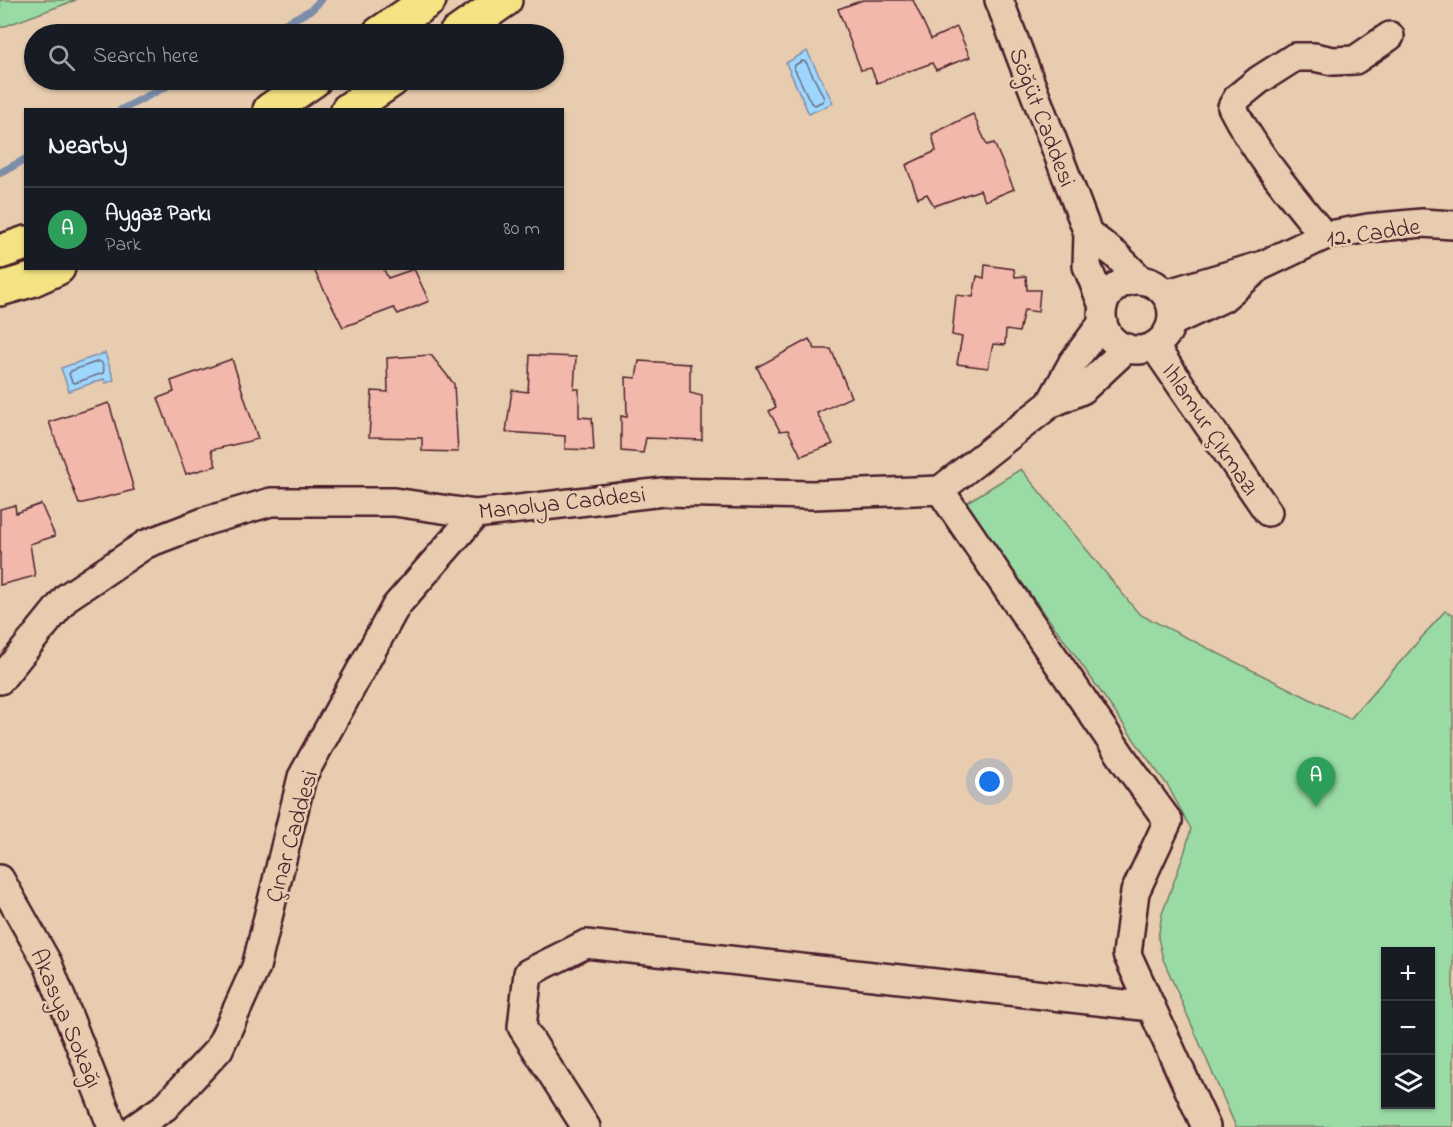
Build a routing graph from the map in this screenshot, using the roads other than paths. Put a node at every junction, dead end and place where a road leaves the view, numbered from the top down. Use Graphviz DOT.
graph roads {
  1 [pos="429,0"];
  2 [pos="505,0"];
  3 [pos="999,0"];
  4 [pos="394,24"];
  5 [pos="470,24"];
  6 [pos="1390,36"];
  7 [pos="299,90"];
  8 [pos="377,90"];
  9 [pos="273,108"];
  10 [pos="351,108"];
  11 [pos="1453,225"];
  12 [pos="1088,233"];
  13 [pos="1324,236"];
  14 [pos="24,244"];
  15 [pos="0,252"];
  16 [pos="1263,265"];
  17 [pos="54,270"];
  18 [pos="1141,280"];
  19 [pos="0,289"];
  20 [pos="1165,294"];
  21 [pos="1103,314"];
  22 [pos="1172,322"];
  23 [pos="1154,346"];
  24 [pos="1127,348"];
  25 [pos="1050,404"];
  26 [pos="940,489"];
  27 [pos="1268,512"];
  28 [pos="476,514"];
  29 [pos="0,680"];
  30 [pos="0,879"];
  31 [pos="1151,1007"];
  32 [pos="112,1127"];
  33 [pos="136,1127"];
  34 [pos="586,1127"];
  35 [pos="1206,1127"];
  1 -- 4 [label="main road"];
  2 -- 5 [label="main road"];
  3 -- 12 [label="street, Söğüt Caddesi"];
  6 -- 13 [label="street"];
  7 -- 9 [label="main road"];
  8 -- 10 [label="main road"];
  11 -- 13 [label="street, 12. Cadde"];
  12 -- 18 [label="street"];
  12 -- 21 [label="street"];
  13 -- 16 [label="street, 12. Cadde"];
  14 -- 15 [label="main road"];
  16 -- 20 [label="street"];
  16 -- 22 [label="street"];
  17 -- 19 [label="main road"];
  18 -- 20 [label="street"];
  18 -- 21 [label="street"];
  20 -- 22 [label="street"];
  21 -- 24 [label="street"];
  21 -- 25 [label="street"];
  22 -- 23 [label="street"];
  23 -- 24 [label="street"];
  23 -- 27 [label="street, Ihlamur Çıkmazı"];
  24 -- 25 [label="street"];
  25 -- 26 [label="street"];
  26 -- 28 [label="street, Manolya Caddesi"];
  26 -- 31 [label="street"];
  28 -- 29 [label="street, Manolya Caddesi"];
  28 -- 33 [label="street, Çınar Caddesi"];
  30 -- 32 [label="street, Akasya Sokağı"];
  31 -- 34 [label="street"];
  31 -- 35 [label="street"];
}
